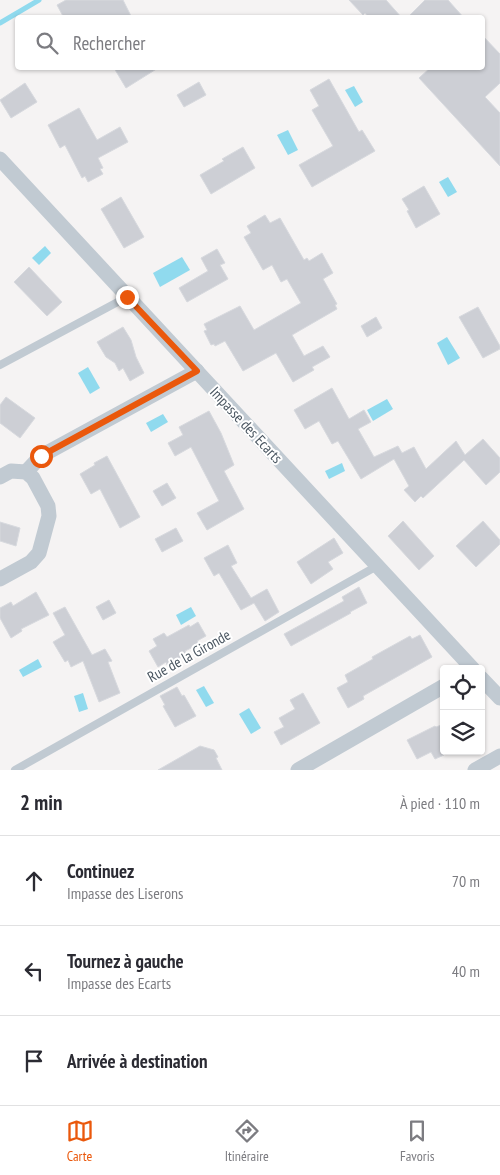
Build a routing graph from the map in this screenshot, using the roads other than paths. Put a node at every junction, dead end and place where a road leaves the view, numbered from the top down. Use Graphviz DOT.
graph roads {
  1 [pos="0,159"];
  2 [pos="127,297"];
  3 [pos="0,365"];
  4 [pos="197,371"];
  5 [pos="26,472"];
  6 [pos="0,477"];
  7 [pos="377,566"];
  8 [pos="0,579"];
  9 [pos="467,665"];
  10 [pos="485,682"];
  11 [pos="440,688"];
  12 [pos="500,698"];
  13 [pos="500,756"];
  14 [pos="15,770"];
  15 [pos="298,770"];
  16 [pos="475,770"];
  1 -- 2 [label="street, Impasse des Ecarts"];
  2 -- 3 [label="lane"];
  2 -- 4 [label="street, Impasse des Ecarts"];
  4 -- 5 [label="street"];
  4 -- 7 [label="street, Impasse des Ecarts"];
  5 -- 6 [label="street"];
  5 -- 8 [label="street"];
  7 -- 9 [label="street, Impasse des Ecarts"];
  7 -- 14 [label="lane, Rue de la Gironde"];
  10 -- 12 [label="street"];
  11 -- 15 [label="street"];
  13 -- 16 [label="street"];
}
